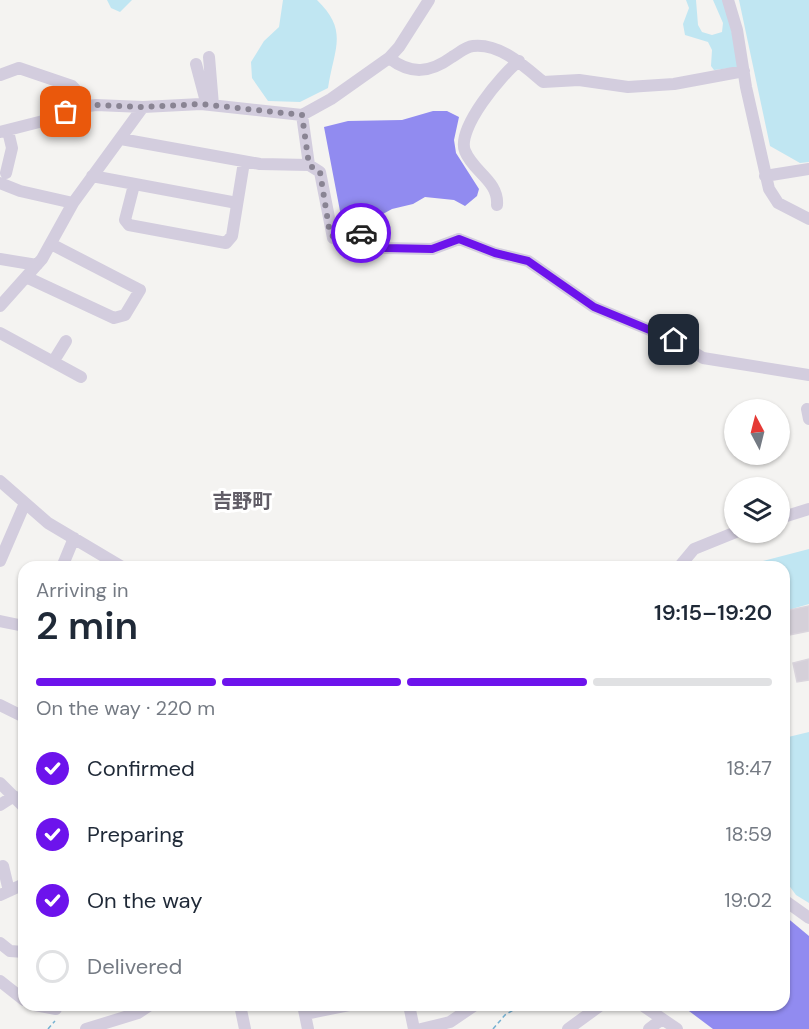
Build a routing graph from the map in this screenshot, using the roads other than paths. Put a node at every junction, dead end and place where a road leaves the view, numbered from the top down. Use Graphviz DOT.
graph roads {
  1 [pos="429,0"];
  2 [pos="728,0"];
  3 [pos="209,57"];
  4 [pos="389,58"];
  5 [pos="519,61"];
  6 [pos="196,64"];
  7 [pos="744,72"];
  8 [pos="0,75"];
  9 [pos="210,104"];
  10 [pos="85,106"];
  11 [pos="143,107"];
  12 [pos="302,115"];
  13 [pos="4,131"];
  14 [pos="121,139"];
  15 [pos="244,162"];
  16 [pos="309,165"];
  17 [pos="809,169"];
  18 [pos="92,176"];
  19 [pos="765,176"];
  20 [pos="3,178"];
  21 [pos="134,185"];
  22 [pos="74,203"];
  23 [pos="237,203"];
  24 [pos="497,205"];
  25 [pos="809,219"];
  26 [pos="51,243"];
  27 [pos="0,259"];
  28 [pos="37,265"];
  29 [pos="26,278"];
  30 [pos="1,303"];
  31 [pos="0,333"];
  32 [pos="66,341"];
  33 [pos="53,362"];
  34 [pos="809,375"];
  35 [pos="81,377"];
  36 [pos="0,480"];
  37 [pos="25,503"];
  38 [pos="809,509"];
  39 [pos="790,515"];
  40 [pos="724,537"];
  41 [pos="74,538"];
  42 [pos="0,561"];
  43 [pos="64,561"];
  44 [pos="112,561"];
  45 [pos="684,561"];
  46 [pos="0,621"];
  47 [pos="18,625"];
  48 [pos="0,705"];
  49 [pos="18,714"];
  50 [pos="0,783"];
  51 [pos="14,796"];
  52 [pos="18,800"];
  53 [pos="0,805"];
  54 [pos="0,867"];
  55 [pos="5,893"];
  56 [pos="790,904"];
  57 [pos="809,918"];
  58 [pos="0,943"];
  59 [pos="18,952"];
  60 [pos="0,981"];
  61 [pos="18,995"];
  62 [pos="141,1011"];
  63 [pos="241,1011"];
  64 [pos="304,1011"];
  65 [pos="410,1011"];
  66 [pos="466,1011"];
  67 [pos="593,1011"];
  68 [pos="651,1011"];
  69 [pos="662,1019"];
  70 [pos="86,1029"];
  71 [pos="245,1029"];
  72 [pos="308,1029"];
  73 [pos="414,1029"];
  74 [pos="421,1029"];
  75 [pos="568,1029"];
  76 [pos="649,1029"];
  77 [pos="677,1029"];
  1 -- 4 [label="street"];
  2 -- 7 [label="street"];
  3 -- 9 [label="street"];
  4 -- 5 [label="street"];
  4 -- 12 [label="street"];
  5 -- 7 [label="street"];
  5 -- 24 [label="street"];
  6 -- 9 [label="street"];
  7 -- 19 [label="street"];
  8 -- 10 [label="street"];
  9 -- 11 [label="street"];
  9 -- 12 [label="street"];
  10 -- 11 [label="street"];
  10 -- 13 [label="street"];
  11 -- 14 [label="street"];
  12 -- 16 [label="street"];
  13 -- 20 [label="street"];
  14 -- 15 [label="street"];
  14 -- 18 [label="street"];
  15 -- 16 [label="street"];
  15 -- 23 [label="street"];
  16 -- 34 [label="street"];
  17 -- 19 [label="street"];
  18 -- 21 [label="street"];
  18 -- 22 [label="street"];
  19 -- 25 [label="street"];
  20 -- 22 [label="street"];
  21 -- 23 [label="street"];
  21 -- 23 [label="street"];
  22 -- 26 [label="street"];
  26 -- 28 [label="street"];
  26 -- 29 [label="street"];
  27 -- 28 [label="street"];
  28 -- 29 [label="street"];
  29 -- 30 [label="street"];
  31 -- 33 [label="street"];
  32 -- 33 [label="street"];
  33 -- 35 [label="street"];
  36 -- 37 [label="street"];
  37 -- 41 [label="street"];
  37 -- 42 [label="street"];
  38 -- 39 [label="street"];
  40 -- 45 [label="street"];
  41 -- 43 [label="street"];
  41 -- 44 [label="street"];
  46 -- 47 [label="street"];
  48 -- 49 [label="street"];
  50 -- 51 [label="street"];
  51 -- 52 [label="street"];
  51 -- 53 [label="street"];
  54 -- 55 [label="street"];
  56 -- 57 [label="street"];
  58 -- 59 [label="street"];
  60 -- 61 [label="street"];
  62 -- 70 [label="street"];
  63 -- 71 [label="street"];
  64 -- 72 [label="street"];
  65 -- 73 [label="street"];
  66 -- 74 [label="street"];
  67 -- 75 [label="street"];
  68 -- 69 [label="street"];
  69 -- 76 [label="street"];
  69 -- 77 [label="street"];
}
